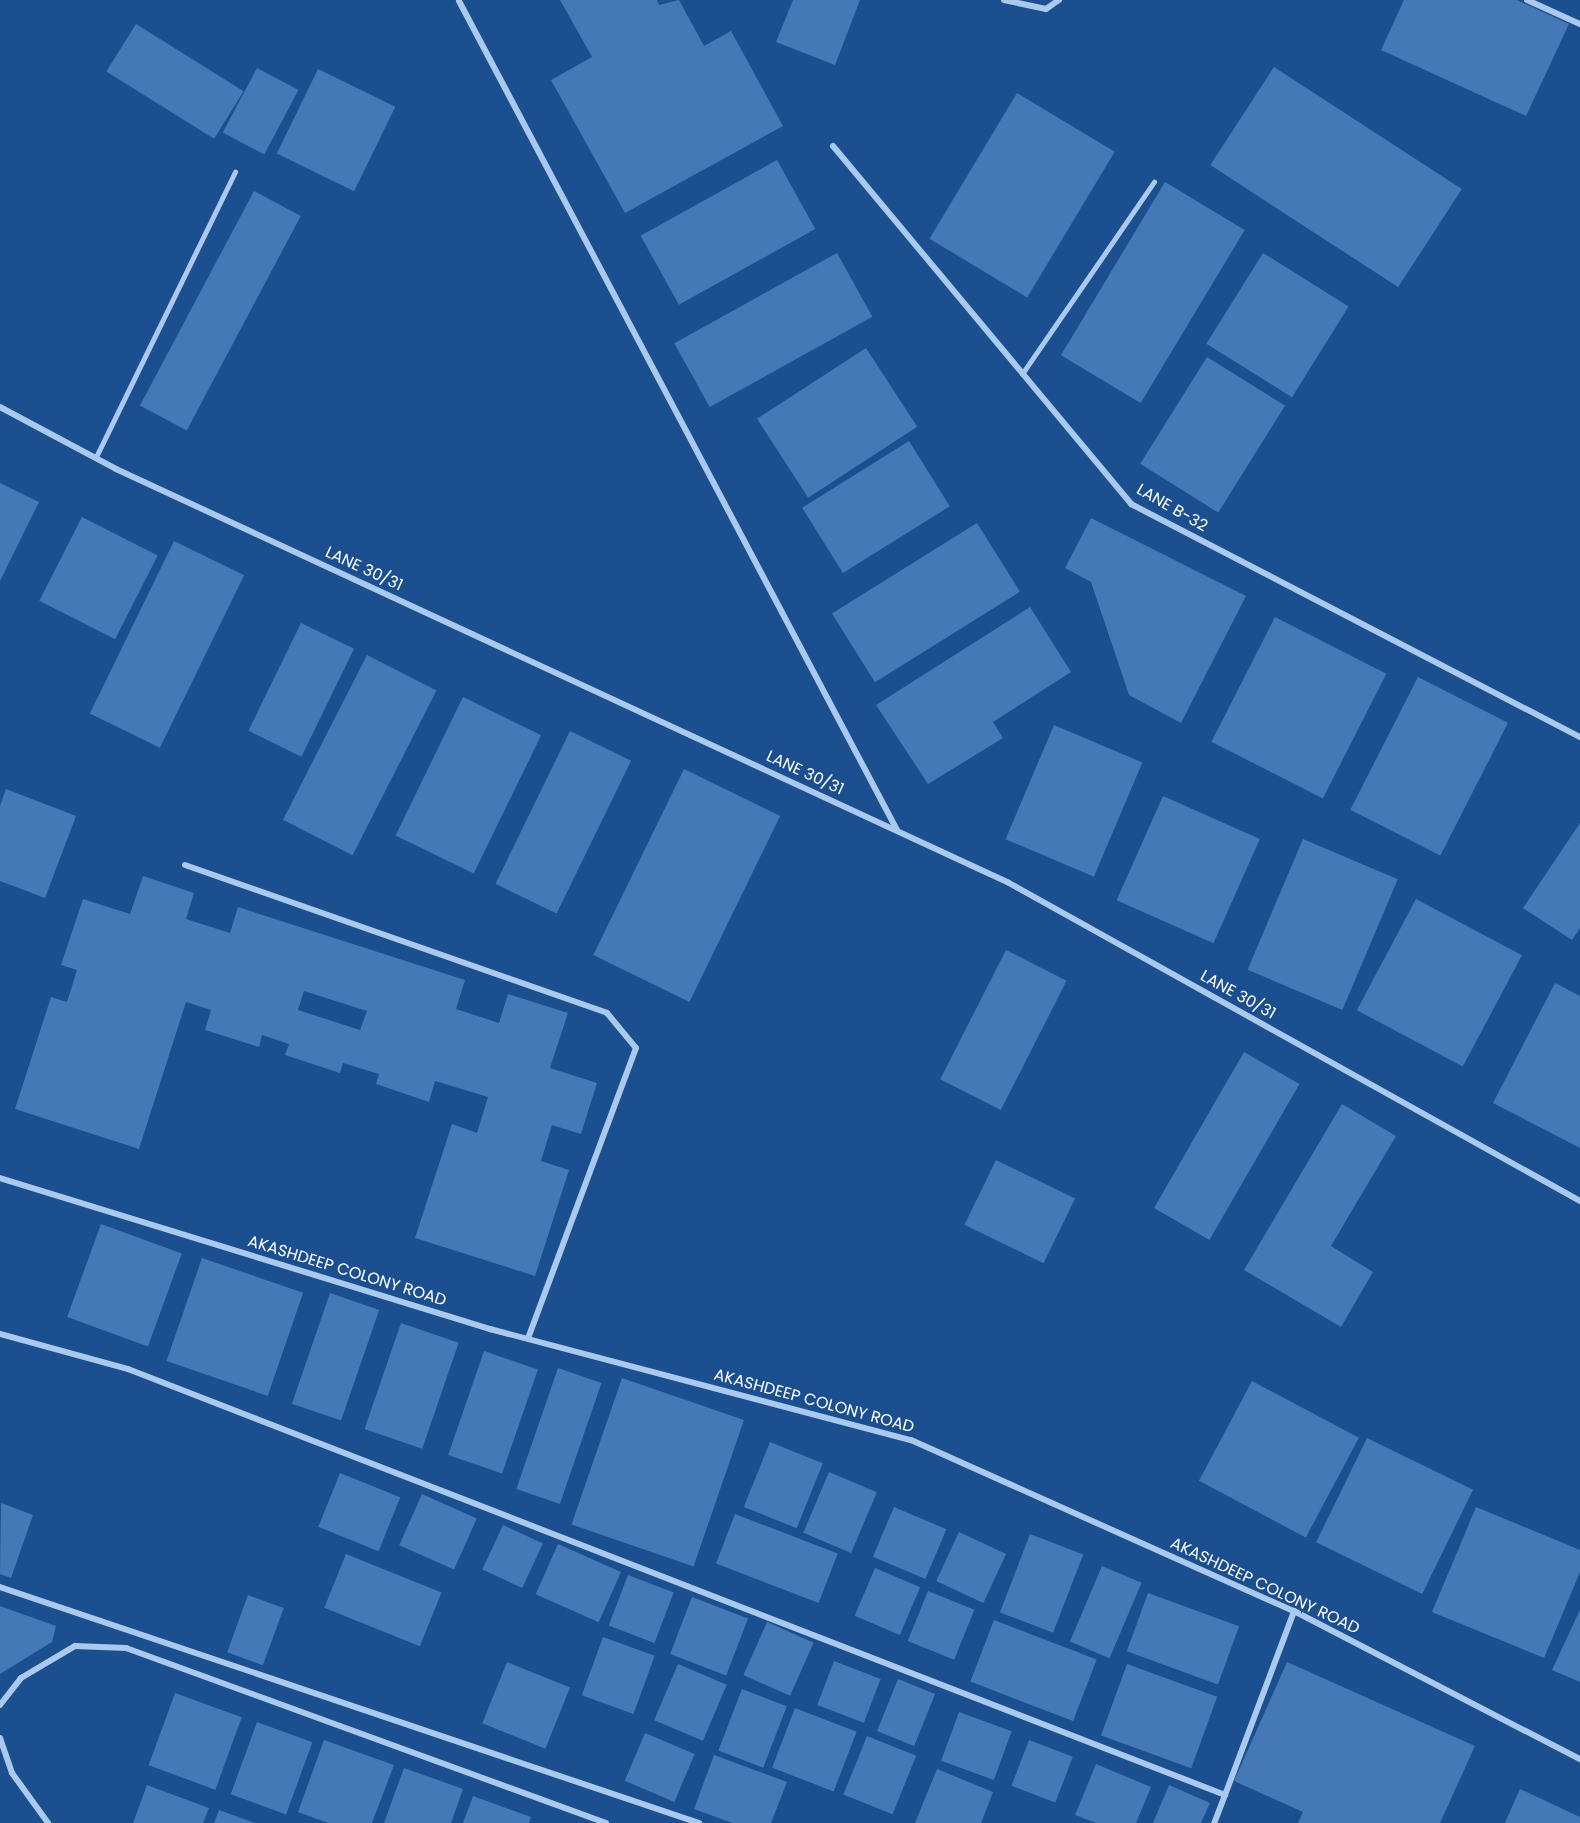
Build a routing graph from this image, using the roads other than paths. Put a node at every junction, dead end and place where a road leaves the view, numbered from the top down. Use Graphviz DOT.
graph roads {
  1 [pos="1004,0"];
  2 [pos="1059,0"];
  3 [pos="1527,0"];
  4 [pos="459,1"];
  5 [pos="1580,24"];
  6 [pos="833,146"];
  7 [pos="235,172"];
  8 [pos="1154,182"];
  9 [pos="1022,374"];
  10 [pos="0,407"];
  11 [pos="96,457"];
  12 [pos="1580,737"];
  13 [pos="897,831"];
  14 [pos="184,865"];
  15 [pos="0,1178"];
  16 [pos="1580,1201"];
  17 [pos="0,1334"];
  18 [pos="528,1339"];
  19 [pos="0,1587"];
  20 [pos="1294,1611"];
  21 [pos="0,1705"];
  22 [pos="0,1738"];
  23 [pos="1580,1759"];
  24 [pos="1225,1795"];
  25 [pos="48,1823"];
  26 [pos="606,1823"];
  27 [pos="699,1823"];
  28 [pos="1214,1823"];
  1 -- 2 [label="street"];
  3 -- 5 [label="street"];
  4 -- 13 [label="street"];
  6 -- 9 [label="street, LANE B-32"];
  7 -- 11 [label="lane"];
  8 -- 9 [label="lane"];
  9 -- 12 [label="street, LANE B-32"];
  10 -- 11 [label="street, LANE 30/31"];
  11 -- 13 [label="street, LANE 30/31"];
  13 -- 16 [label="street, LANE 30/31"];
  14 -- 18 [label="street"];
  15 -- 18 [label="street, AKASHDEEP COLONY ROAD"];
  17 -- 24 [label="street"];
  18 -- 20 [label="street, AKASHDEEP COLONY ROAD"];
  19 -- 27 [label="street"];
  20 -- 23 [label="street, AKASHDEEP COLONY ROAD"];
  20 -- 24 [label="street"];
  21 -- 26 [label="street"];
  22 -- 25 [label="street"];
  24 -- 28 [label="street"];
}
